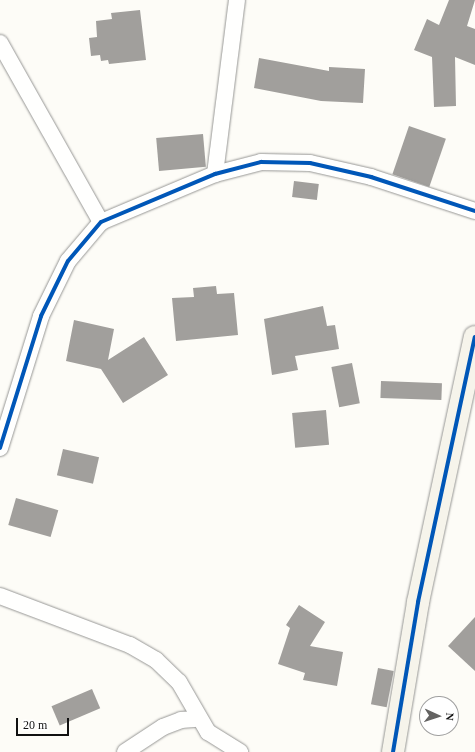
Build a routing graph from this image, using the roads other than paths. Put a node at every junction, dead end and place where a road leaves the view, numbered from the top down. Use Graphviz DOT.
graph roads {
  1 [pos="237,0"];
  2 [pos="0,43"];
  3 [pos="215,174"];
  4 [pos="475,211"];
  5 [pos="101,222"];
  6 [pos="475,337"];
  7 [pos="0,448"];
  8 [pos="0,596"];
  9 [pos="197,719"];
  10 [pos="125,752"];
  11 [pos="240,752"];
  12 [pos="393,752"];
  1 -- 3 [label="street"];
  2 -- 5 [label="street"];
  3 -- 4 [label="street"];
  3 -- 5 [label="street"];
  5 -- 7 [label="street"];
  6 -- 12 [label="street"];
  8 -- 9 [label="street"];
  9 -- 10 [label="street"];
  9 -- 11 [label="street"];
}
